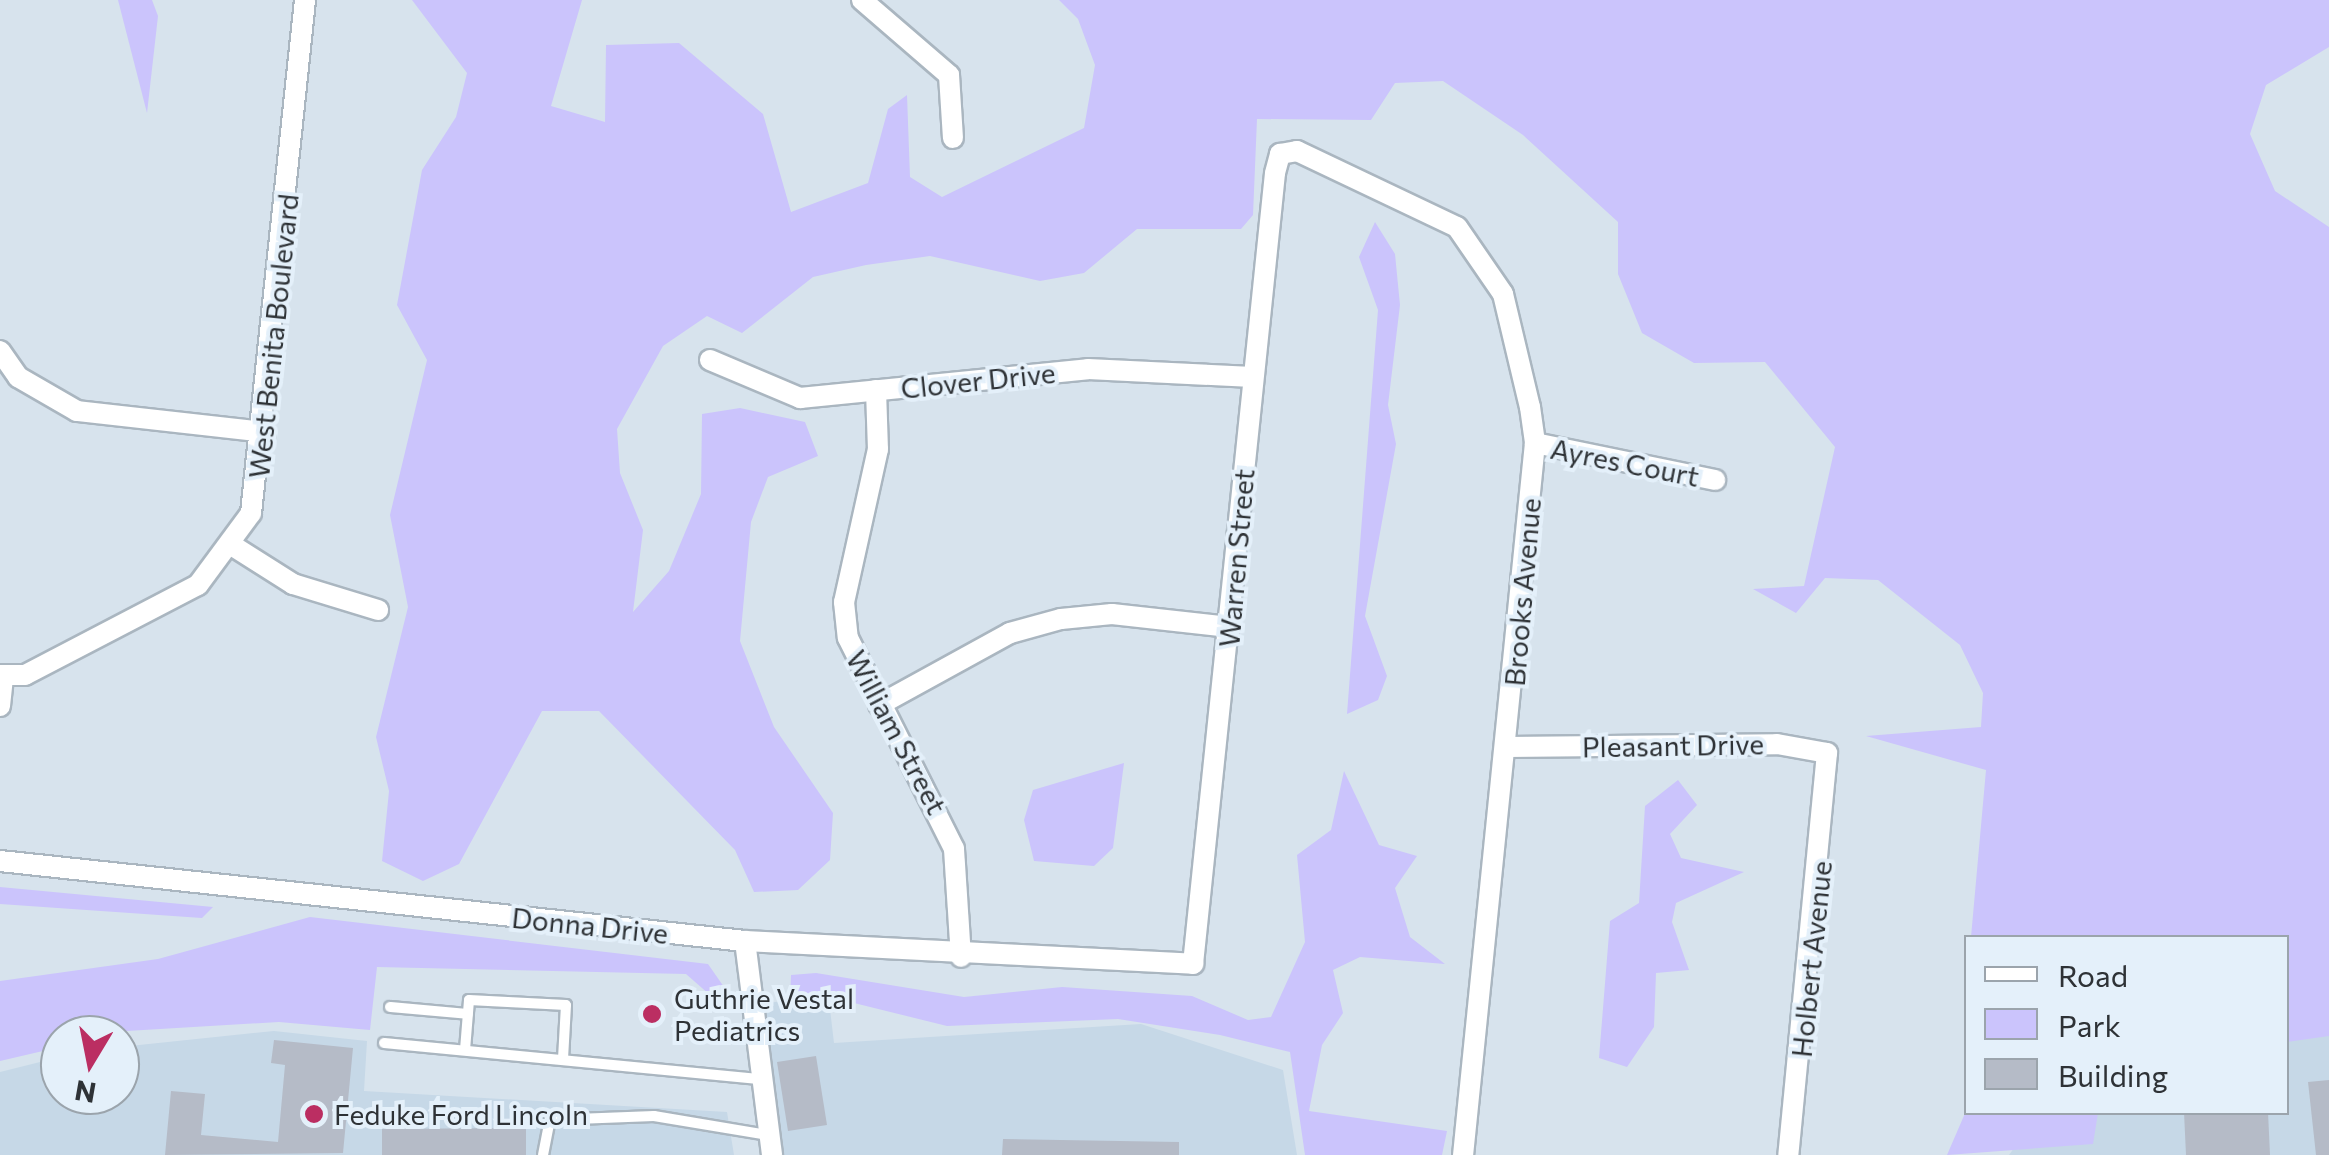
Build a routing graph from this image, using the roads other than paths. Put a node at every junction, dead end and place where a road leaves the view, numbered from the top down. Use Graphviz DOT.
graph roads {
  1 [pos="305,0"];
  2 [pos="862,0"];
  3 [pos="953,138"];
  4 [pos="1292,150"];
  5 [pos="0,351"];
  6 [pos="710,360"];
  7 [pos="1254,377"];
  8 [pos="876,390"];
  9 [pos="264,432"];
  10 [pos="1536,443"];
  11 [pos="1715,480"];
  12 [pos="234,546"];
  13 [pos="378,610"];
  14 [pos="1230,627"];
  15 [pos="2,675"];
  16 [pos="0,706"];
  17 [pos="879,706"];
  18 [pos="1507,748"];
  19 [pos="1831,762"];
  20 [pos="0,862"];
  21 [pos="744,941"];
  22 [pos="961,957"];
  23 [pos="1182,968"];
  24 [pos="390,1007"];
  25 [pos="468,1014"];
  26 [pos="384,1043"];
  27 [pos="465,1050"];
  28 [pos="563,1059"];
  29 [pos="762,1079"];
  30 [pos="771,1145"];
  31 [pos="543,1155"];
  32 [pos="1463,1155"];
  33 [pos="1788,1155"];
  1 -- 9 [label="street, West Benita Boulevard"];
  2 -- 3 [label="street"];
  4 -- 7 [label="street, Warren Street"];
  4 -- 10 [label="street, Brooks Avenue"];
  5 -- 9 [label="street"];
  6 -- 8 [label="street, Clover Drive"];
  7 -- 8 [label="street, Clover Drive"];
  7 -- 14 [label="street, Warren Street"];
  8 -- 17 [label="street, William Street"];
  9 -- 12 [label="street, West Benita Boulevard"];
  10 -- 11 [label="street, Ayres Court"];
  10 -- 18 [label="street, Brooks Avenue"];
  12 -- 13 [label="street"];
  12 -- 15 [label="street, West Benita Boulevard"];
  14 -- 17 [label="street"];
  14 -- 23 [label="street, Warren Street"];
  15 -- 16 [label="street, West Benita Boulevard"];
  17 -- 22 [label="street, William Street"];
  18 -- 19 [label="street, Pleasant Drive"];
  18 -- 32 [label="street, Brooks Avenue"];
  19 -- 33 [label="street, Holbert Avenue"];
  20 -- 21 [label="street, Donna Drive"];
  21 -- 22 [label="street, Donna Drive"];
  21 -- 29 [label="street"];
  22 -- 23 [label="street, Donna Drive"];
  24 -- 25 [label="lane"];
  25 -- 27 [label="lane"];
  25 -- 28 [label="lane"];
  26 -- 27 [label="lane"];
  27 -- 28 [label="lane"];
  28 -- 29 [label="lane"];
  29 -- 30 [label="street"];
  30 -- 31 [label="lane"];
}
